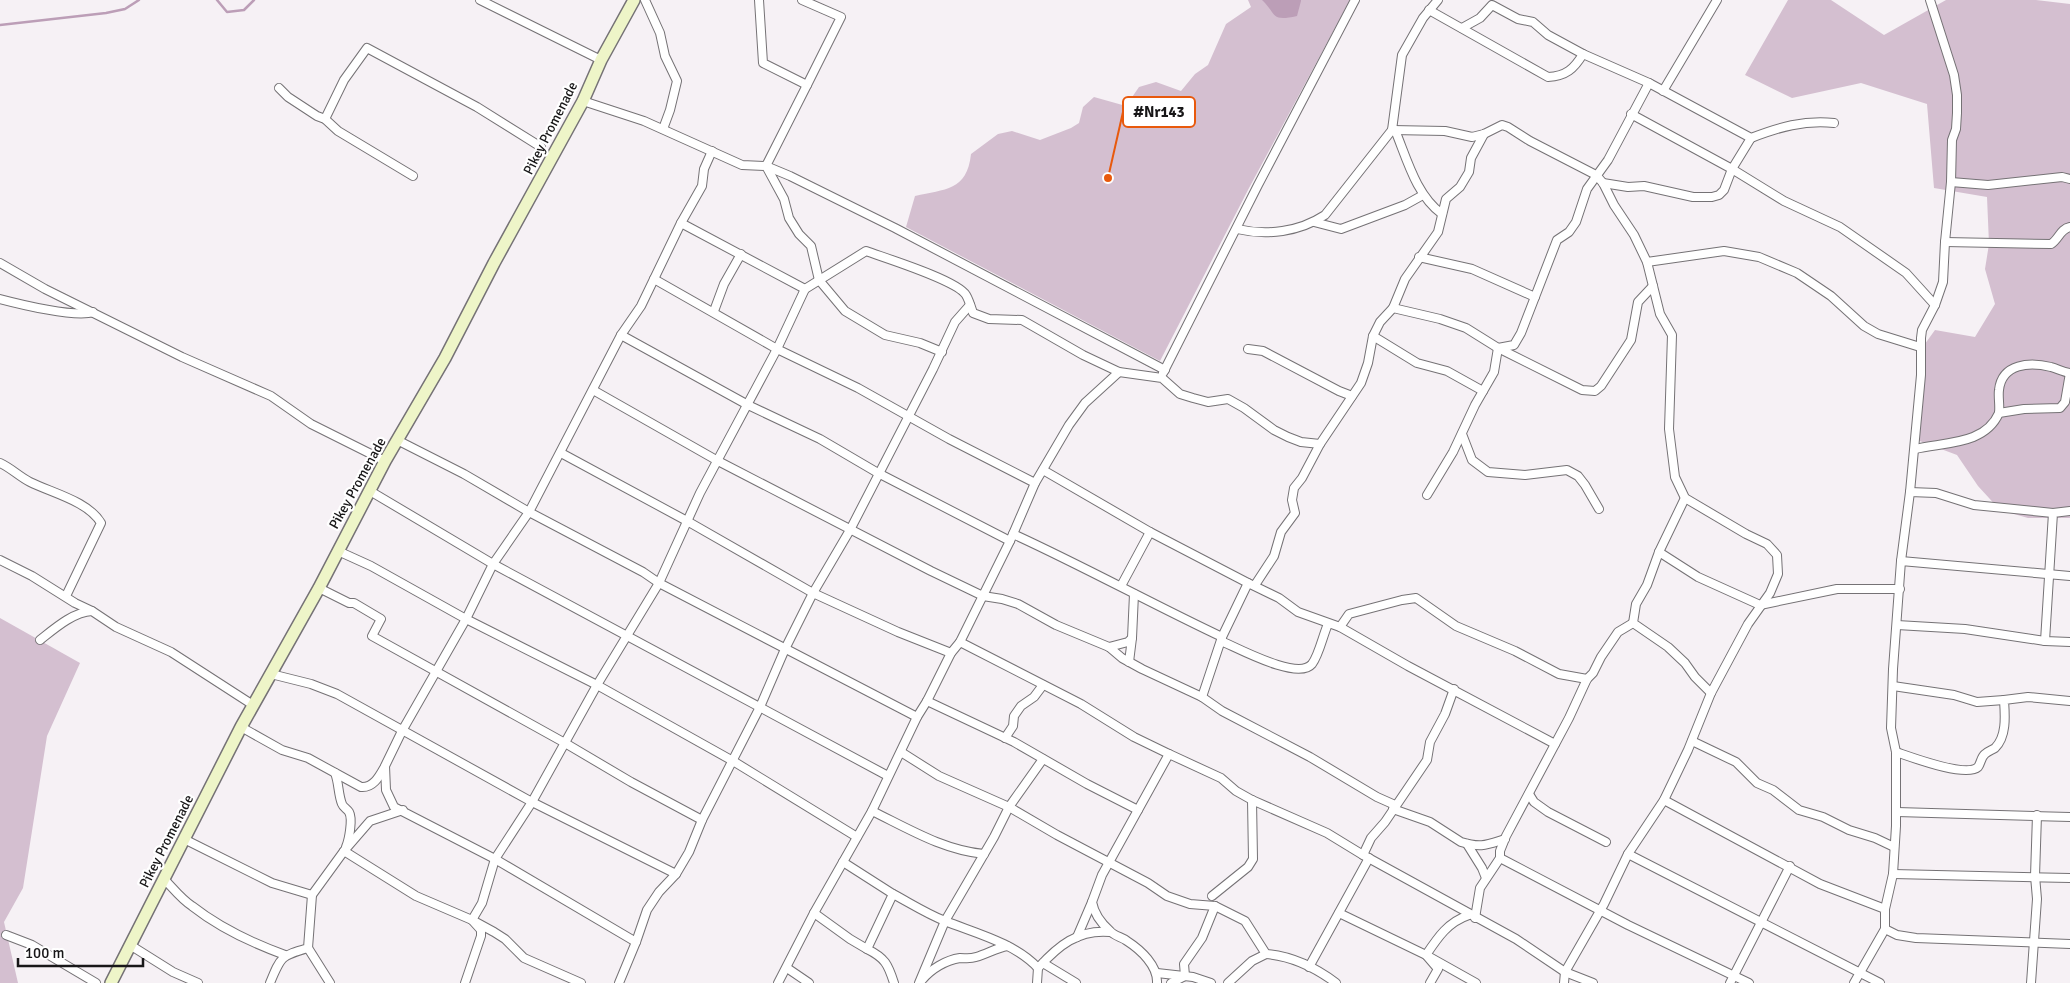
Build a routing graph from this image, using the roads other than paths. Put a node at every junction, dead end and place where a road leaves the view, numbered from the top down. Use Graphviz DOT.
graph roads {
  1 [pos="480,0"];
  2 [pos="634,0"];
  3 [pos="645,0"];
  4 [pos="759,0"];
  5 [pos="802,0"];
  6 [pos="1355,0"];
  7 [pos="1438,0"];
  8 [pos="1717,0"];
  9 [pos="1930,0"];
  10 [pos="1429,10"];
  11 [pos="1462,28"];
  12 [pos="1583,54"];
  13 [pos="601,60"];
  14 [pos="1648,83"];
  15 [pos="807,85"];
  16 [pos="279,88"];
  17 [pos="1663,91"];
  18 [pos="583,101"];
  19 [pos="1631,114"];
  20 [pos="325,119"];
  21 [pos="1834,123"];
  22 [pos="663,129"];
  23 [pos="1393,130"];
  24 [pos="1484,134"];
  25 [pos="1751,138"];
  26 [pos="541,147"];
  27 [pos="712,151"];
  28 [pos="766,166"];
  29 [pos="1732,169"];
  30 [pos="1596,175"];
  31 [pos="413,176"];
  32 [pos="2070,179"];
  33 [pos="1952,182"];
  34 [pos="1604,183"];
  35 [pos="1423,195"];
  36 [pos="1442,214"];
  37 [pos="1314,222"];
  38 [pos="681,223"];
  39 [pos="2070,227"];
  40 [pos="1237,229"];
  41 [pos="1945,242"];
  42 [pos="741,254"];
  43 [pos="1419,257"];
  44 [pos="1647,262"];
  45 [pos="0,264"];
  46 [pos="654,279"];
  47 [pos="819,280"];
  48 [pos="1653,286"];
  49 [pos="805,289"];
  50 [pos="1535,297"];
  51 [pos="0,299"];
  52 [pos="970,305"];
  53 [pos="1935,305"];
  54 [pos="1392,308"];
  55 [pos="714,311"];
  56 [pos="93,312"];
  57 [pos="621,335"];
  58 [pos="1373,336"];
  59 [pos="1920,347"];
  60 [pos="1498,348"];
  61 [pos="776,349"];
  62 [pos="1248,349"];
  63 [pos="942,352"];
  64 [pos="1119,372"];
  65 [pos="2070,373"];
  66 [pos="1163,374"];
  67 [pos="593,390"];
  68 [pos="1483,391"];
  69 [pos="1352,396"];
  70 [pos="748,405"];
  71 [pos="1999,413"];
  72 [pos="909,417"];
  73 [pos="1462,434"];
  74 [pos="398,440"];
  75 [pos="1320,444"];
  76 [pos="1915,449"];
  77 [pos="561,454"];
  78 [pos="718,460"];
  79 [pos="385,461"];
  80 [pos="0,463"];
  81 [pos="1043,470"];
  82 [pos="878,473"];
  83 [pos="1035,484"];
  84 [pos="370,491"];
  85 [pos="1910,492"];
  86 [pos="1427,496"];
  87 [pos="1685,498"];
  88 [pos="1599,509"];
  89 [pos="2070,511"];
  90 [pos="529,512"];
  91 [pos="2053,513"];
  92 [pos="688,521"];
  93 [pos="850,530"];
  94 [pos="1150,532"];
  95 [pos="1011,538"];
  96 [pos="338,551"];
  97 [pos="1659,552"];
  98 [pos="0,560"];
  99 [pos="1901,562"];
  100 [pos="493,564"];
  101 [pos="2050,574"];
  102 [pos="2070,576"];
  103 [pos="658,583"];
  104 [pos="1251,584"];
  105 [pos="1120,586"];
  106 [pos="319,588"];
  107 [pos="1900,589"];
  108 [pos="813,593"];
  109 [pos="1134,594"];
  110 [pos="66,596"];
  111 [pos="983,596"];
  112 [pos="1760,605"];
  113 [pos="92,611"];
  114 [pos="466,619"];
  115 [pos="1633,623"];
  116 [pos="1328,624"];
  117 [pos="1896,625"];
  118 [pos="1340,627"];
  119 [pos="626,636"];
  120 [pos="1132,638"];
  121 [pos="1221,639"];
  122 [pos="40,640"];
  123 [pos="2045,641"];
  124 [pos="960,642"];
  125 [pos="2070,642"];
  126 [pos="1109,647"];
  127 [pos="785,648"];
  128 [pos="951,653"];
  129 [pos="1129,662"];
  130 [pos="436,672"];
  131 [pos="271,674"];
  132 [pos="1587,678"];
  133 [pos="597,685"];
  134 [pos="1043,685"];
  135 [pos="1893,686"];
  136 [pos="1454,689"];
  137 [pos="1711,693"];
  138 [pos="1202,697"];
  139 [pos="2004,700"];
  140 [pos="928,701"];
  141 [pos="2070,701"];
  142 [pos="253,705"];
  143 [pos="760,707"];
  144 [pos="917,717"];
  145 [pos="241,727"];
  146 [pos="402,731"];
  147 [pos="1005,738"];
  148 [pos="1692,741"];
  149 [pos="565,743"];
  150 [pos="1555,744"];
  151 [pos="901,752"];
  152 [pos="1896,752"];
  153 [pos="1169,754"];
  154 [pos="1043,759"];
  155 [pos="733,761"];
  156 [pos="385,766"];
  157 [pos="334,773"];
  158 [pos="888,776"];
  159 [pos="1529,794"];
  160 [pos="1252,800"];
  161 [pos="1664,800"];
  162 [pos="532,802"];
  163 [pos="1009,807"];
  164 [pos="1394,807"];
  165 [pos="403,810"];
  166 [pos="1138,810"];
  167 [pos="872,811"];
  168 [pos="1897,812"];
  169 [pos="2037,815"];
  170 [pos="2070,817"];
  171 [pos="702,820"];
  172 [pos="857,837"];
  173 [pos="184,839"];
  174 [pos="1505,839"];
  175 [pos="1606,842"];
  176 [pos="1467,844"];
  177 [pos="1894,847"];
  178 [pos="344,851"];
  179 [pos="984,854"];
  180 [pos="1628,854"];
  181 [pos="1366,857"];
  182 [pos="1500,858"];
  183 [pos="495,859"];
  184 [pos="843,862"];
  185 [pos="1108,863"];
  186 [pos="1790,866"];
  187 [pos="676,874"];
  188 [pos="1893,874"];
  189 [pos="2035,876"];
  190 [pos="1486,878"];
  191 [pos="2070,878"];
  192 [pos="164,879"];
  193 [pos="893,894"];
  194 [pos="312,896"];
  195 [pos="1212,896"];
  196 [pos="1092,902"];
  197 [pos="1215,906"];
  198 [pos="1885,909"];
  199 [pos="1600,910"];
  200 [pos="1339,913"];
  201 [pos="814,914"];
  202 [pos="1472,916"];
  203 [pos="472,920"];
  204 [pos="944,921"];
  205 [pos="1761,921"];
  206 [pos="1885,928"];
  207 [pos="1110,932"];
  208 [pos="6,935"];
  209 [pos="1077,937"];
  210 [pos="636,942"];
  211 [pos="2034,943"];
  212 [pos="2070,944"];
  213 [pos="130,945"];
  214 [pos="1006,946"];
  215 [pos="308,948"];
  216 [pos="867,949"];
  217 [pos="1266,954"];
  218 [pos="285,955"];
  219 [pos="1426,955"];
  220 [pos="1040,965"];
  221 [pos="1309,967"];
  222 [pos="786,968"];
  223 [pos="1565,972"];
  224 [pos="1860,972"];
  225 [pos="1157,973"];
  226 [pos="1734,975"];
  227 [pos="1185,976"];
  228 [pos="96,983"];
  229 [pos="111,983"];
  230 [pos="198,983"];
  231 [pos="270,983"];
  232 [pos="330,983"];
  233 [pos="465,983"];
  234 [pos="581,983"];
  235 [pos="619,983"];
  236 [pos="778,983"];
  237 [pos="809,983"];
  238 [pos="894,983"];
  239 [pos="919,983"];
  240 [pos="1037,983"];
  241 [pos="1076,983"];
  242 [pos="1157,983"];
  243 [pos="1171,983"];
  244 [pos="1211,983"];
  245 [pos="1228,983"];
  246 [pos="1336,983"];
  247 [pos="1430,983"];
  248 [pos="1476,983"];
  249 [pos="1564,983"];
  250 [pos="1593,983"];
  251 [pos="1730,983"];
  252 [pos="1749,983"];
  253 [pos="1854,983"];
  254 [pos="1880,983"];
  255 [pos="2031,983"];
  1 -- 13 [label="street"];
  2 -- 13 [label="street, Pikey Promenade"];
  3 -- 22 [label="street"];
  4 -- 15 [label="street"];
  5 -- 15 [label="street"];
  6 -- 40 [label="street"];
  7 -- 10 [label="street"];
  8 -- 17 [label="street"];
  9 -- 33 [label="street"];
  10 -- 11 [label="street"];
  10 -- 23 [label="street"];
  11 -- 12 [label="street"];
  11 -- 12 [label="street"];
  12 -- 14 [label="street"];
  13 -- 18 [label="street, Pikey Promenade"];
  14 -- 17 [label="street"];
  14 -- 19 [label="street"];
  15 -- 28 [label="street"];
  16 -- 20 [label="street"];
  17 -- 25 [label="street"];
  18 -- 22 [label="street"];
  18 -- 74 [label="street, Pikey Promenade"];
  19 -- 29 [label="street"];
  19 -- 30 [label="street"];
  20 -- 26 [label="street"];
  20 -- 31 [label="street"];
  21 -- 25 [label="street"];
  22 -- 27 [label="street"];
  23 -- 24 [label="street"];
  23 -- 35 [label="street"];
  23 -- 37 [label="street"];
  24 -- 30 [label="street"];
  24 -- 36 [label="street"];
  25 -- 29 [label="street"];
  27 -- 28 [label="street"];
  27 -- 38 [label="street"];
  28 -- 47 [label="street"];
  28 -- 66 [label="street"];
  29 -- 34 [label="street"];
  29 -- 53 [label="street"];
  30 -- 34 [label="street"];
  30 -- 50 [label="street"];
  32 -- 33 [label="street"];
  33 -- 41 [label="street"];
  34 -- 44 [label="street"];
  35 -- 36 [label="street"];
  35 -- 37 [label="street"];
  36 -- 43 [label="street"];
  37 -- 40 [label="street"];
  38 -- 42 [label="street"];
  38 -- 46 [label="street"];
  39 -- 41 [label="street"];
  40 -- 66 [label="street"];
  41 -- 53 [label="street"];
  42 -- 49 [label="street"];
  42 -- 55 [label="street"];
  43 -- 50 [label="street"];
  43 -- 54 [label="street"];
  44 -- 48 [label="street"];
  44 -- 59 [label="street"];
  45 -- 56 [label="street"];
  46 -- 55 [label="street"];
  46 -- 57 [label="street"];
  47 -- 49 [label="street"];
  47 -- 52 [label="street"];
  47 -- 63 [label="street"];
  48 -- 60 [label="street"];
  48 -- 87 [label="street"];
  49 -- 61 [label="street"];
  50 -- 60 [label="street"];
  51 -- 56 [label="street"];
  52 -- 63 [label="street"];
  52 -- 64 [label="street"];
  53 -- 59 [label="street"];
  54 -- 58 [label="street"];
  54 -- 60 [label="street"];
  55 -- 61 [label="street"];
  56 -- 79 [label="street"];
  57 -- 67 [label="street"];
  57 -- 70 [label="street"];
  58 -- 68 [label="street"];
  58 -- 69 [label="street"];
  59 -- 76 [label="street"];
  60 -- 68 [label="street"];
  61 -- 70 [label="street"];
  61 -- 72 [label="street"];
  62 -- 69 [label="street"];
  63 -- 72 [label="street"];
  64 -- 66 [label="street"];
  64 -- 81 [label="street"];
  65 -- 71 [label="street"];
  65 -- 71 [label="street"];
  66 -- 75 [label="street"];
  67 -- 77 [label="street"];
  67 -- 78 [label="street"];
  68 -- 73 [label="street"];
  69 -- 75 [label="street"];
  70 -- 78 [label="street"];
  70 -- 82 [label="street"];
  71 -- 76 [label="street"];
  72 -- 82 [label="street"];
  72 -- 83 [label="street"];
  73 -- 86 [label="street"];
  73 -- 88 [label="street"];
  74 -- 79 [label="street, Pikey Promenade"];
  74 -- 90 [label="street"];
  75 -- 104 [label="street"];
  76 -- 85 [label="street"];
  77 -- 90 [label="street"];
  77 -- 92 [label="street"];
  78 -- 92 [label="street"];
  78 -- 93 [label="street"];
  79 -- 84 [label="street, Pikey Promenade"];
  80 -- 110 [label="street"];
  81 -- 83 [label="street"];
  81 -- 94 [label="street"];
  82 -- 93 [label="street"];
  82 -- 95 [label="street"];
  83 -- 95 [label="street"];
  84 -- 96 [label="street, Pikey Promenade"];
  84 -- 100 [label="street"];
  85 -- 91 [label="street"];
  85 -- 99 [label="street"];
  87 -- 97 [label="street"];
  87 -- 112 [label="street"];
  89 -- 91 [label="street"];
  90 -- 100 [label="street"];
  90 -- 103 [label="street"];
  91 -- 101 [label="street"];
  92 -- 103 [label="street"];
  92 -- 108 [label="street"];
  93 -- 108 [label="street"];
  93 -- 111 [label="street"];
  94 -- 104 [label="street"];
  94 -- 105 [label="street"];
  95 -- 105 [label="street"];
  95 -- 111 [label="street"];
  96 -- 106 [label="street, Pikey Promenade"];
  96 -- 114 [label="street"];
  97 -- 112 [label="street"];
  97 -- 115 [label="street"];
  98 -- 110 [label="street"];
  99 -- 101 [label="street"];
  99 -- 107 [label="street"];
  100 -- 114 [label="street"];
  100 -- 119 [label="street"];
  101 -- 102 [label="street"];
  101 -- 123 [label="street"];
  103 -- 119 [label="street"];
  103 -- 127 [label="street"];
  104 -- 116 [label="street"];
  104 -- 121 [label="street"];
  105 -- 109 [label="street"];
  106 -- 130 [label="street"];
  106 -- 131 [label="street, Pikey Promenade"];
  107 -- 112 [label="street"];
  107 -- 117 [label="street"];
  108 -- 127 [label="street"];
  108 -- 128 [label="street"];
  109 -- 120 [label="street"];
  109 -- 121 [label="street"];
  110 -- 113 [label="street"];
  111 -- 124 [label="street"];
  111 -- 126 [label="street"];
  112 -- 137 [label="street"];
  113 -- 122 [label="street"];
  113 -- 142 [label="street"];
  114 -- 130 [label="street"];
  114 -- 133 [label="street"];
  115 -- 132 [label="street"];
  115 -- 137 [label="street"];
  116 -- 118 [label="street"];
  116 -- 121 [label="street"];
  117 -- 123 [label="street"];
  117 -- 135 [label="street"];
  118 -- 132 [label="street"];
  118 -- 136 [label="street"];
  119 -- 133 [label="street"];
  119 -- 143 [label="street"];
  120 -- 126 [label="street"];
  120 -- 129 [label="street"];
  121 -- 138 [label="street"];
  123 -- 125 [label="street"];
  124 -- 128 [label="street"];
  124 -- 134 [label="street"];
  126 -- 129 [label="street"];
  127 -- 143 [label="street"];
  127 -- 144 [label="street"];
  128 -- 140 [label="street"];
  129 -- 138 [label="street"];
  130 -- 146 [label="street"];
  130 -- 149 [label="street"];
  131 -- 142 [label="street, Pikey Promenade"];
  131 -- 146 [label="street"];
  132 -- 150 [label="street"];
  133 -- 149 [label="street"];
  133 -- 155 [label="street"];
  134 -- 147 [label="street"];
  134 -- 153 [label="street"];
  135 -- 139 [label="street"];
  135 -- 152 [label="street"];
  136 -- 150 [label="street"];
  136 -- 164 [label="street"];
  137 -- 148 [label="street"];
  138 -- 164 [label="street"];
  139 -- 141 [label="street"];
  139 -- 152 [label="street"];
  140 -- 144 [label="street"];
  140 -- 147 [label="street"];
  142 -- 145 [label="street, Pikey Promenade"];
  143 -- 155 [label="street"];
  143 -- 158 [label="street"];
  144 -- 151 [label="street"];
  145 -- 157 [label="street"];
  145 -- 173 [label="street, Pikey Promenade"];
  146 -- 156 [label="street"];
  146 -- 162 [label="street"];
  147 -- 154 [label="street"];
  148 -- 161 [label="street"];
  148 -- 177 [label="street"];
  149 -- 162 [label="street"];
  149 -- 171 [label="street"];
  150 -- 159 [label="street"];
  151 -- 158 [label="street"];
  151 -- 163 [label="street"];
  152 -- 168 [label="street"];
  153 -- 160 [label="street"];
  153 -- 166 [label="street"];
  154 -- 163 [label="street"];
  154 -- 166 [label="street"];
  155 -- 171 [label="street"];
  155 -- 172 [label="street"];
  156 -- 157 [label="street"];
  156 -- 165 [label="street"];
  157 -- 178 [label="street"];
  158 -- 167 [label="street"];
  159 -- 174 [label="street"];
  159 -- 175 [label="street"];
  160 -- 181 [label="street"];
  160 -- 195 [label="street"];
  161 -- 180 [label="street"];
  161 -- 186 [label="street"];
  162 -- 183 [label="street"];
  162 -- 187 [label="street"];
  163 -- 179 [label="street"];
  163 -- 185 [label="street"];
  164 -- 176 [label="street"];
  164 -- 181 [label="street"];
  165 -- 178 [label="street"];
  165 -- 183 [label="street"];
  166 -- 185 [label="street"];
  167 -- 172 [label="street"];
  167 -- 179 [label="street"];
  168 -- 169 [label="street"];
  168 -- 177 [label="street"];
  169 -- 170 [label="street"];
  169 -- 189 [label="street"];
  171 -- 187 [label="street"];
  172 -- 184 [label="street"];
  173 -- 192 [label="street, Pikey Promenade"];
  173 -- 194 [label="street"];
  174 -- 176 [label="street"];
  174 -- 182 [label="street"];
  176 -- 190 [label="street"];
  177 -- 188 [label="street"];
  178 -- 194 [label="street"];
  178 -- 203 [label="street"];
  179 -- 204 [label="street"];
  180 -- 199 [label="street"];
  180 -- 205 [label="street"];
  181 -- 200 [label="street"];
  181 -- 202 [label="street"];
  182 -- 190 [label="street"];
  182 -- 199 [label="street"];
  183 -- 203 [label="street"];
  183 -- 210 [label="street"];
  184 -- 193 [label="street"];
  184 -- 201 [label="street"];
  185 -- 196 [label="street"];
  185 -- 197 [label="street"];
  186 -- 198 [label="street"];
  186 -- 205 [label="street"];
  187 -- 210 [label="street"];
  188 -- 189 [label="street"];
  188 -- 198 [label="street"];
  189 -- 191 [label="street"];
  189 -- 211 [label="street"];
  190 -- 202 [label="street"];
  192 -- 213 [label="street, Pikey Promenade"];
  192 -- 218 [label="street"];
  193 -- 204 [label="street"];
  193 -- 216 [label="street"];
  194 -- 215 [label="street"];
  196 -- 207 [label="street"];
  196 -- 209 [label="street"];
  197 -- 217 [label="street"];
  197 -- 227 [label="street"];
  198 -- 206 [label="street"];
  199 -- 223 [label="street"];
  199 -- 226 [label="street"];
  200 -- 219 [label="street"];
  200 -- 221 [label="street"];
  201 -- 216 [label="street"];
  201 -- 222 [label="street"];
  202 -- 219 [label="street"];
  202 -- 223 [label="street"];
  203 -- 233 [label="street"];
  203 -- 234 [label="street"];
  204 -- 214 [label="street"];
  204 -- 239 [label="street"];
  205 -- 224 [label="street"];
  205 -- 226 [label="street"];
  206 -- 211 [label="street"];
  206 -- 224 [label="street"];
  207 -- 209 [label="street"];
  207 -- 225 [label="street"];
  208 -- 228 [label="street"];
  209 -- 220 [label="street"];
  210 -- 235 [label="street"];
  211 -- 212 [label="street"];
  211 -- 255 [label="street"];
  213 -- 229 [label="street, Pikey Promenade"];
  213 -- 230 [label="street"];
  214 -- 220 [label="street"];
  214 -- 239 [label="street"];
  215 -- 218 [label="street"];
  215 -- 232 [label="street"];
  216 -- 238 [label="street"];
  217 -- 221 [label="street"];
  217 -- 245 [label="street"];
  218 -- 231 [label="street"];
  219 -- 247 [label="street"];
  219 -- 248 [label="street"];
  220 -- 240 [label="street"];
  220 -- 241 [label="street"];
  221 -- 246 [label="street"];
  222 -- 236 [label="street"];
  222 -- 237 [label="street"];
  223 -- 249 [label="street"];
  223 -- 250 [label="street"];
  224 -- 253 [label="street"];
  224 -- 254 [label="street"];
  225 -- 227 [label="street"];
  225 -- 242 [label="street"];
  226 -- 251 [label="street"];
  226 -- 252 [label="street"];
  227 -- 243 [label="street"];
  227 -- 244 [label="street"];
}
